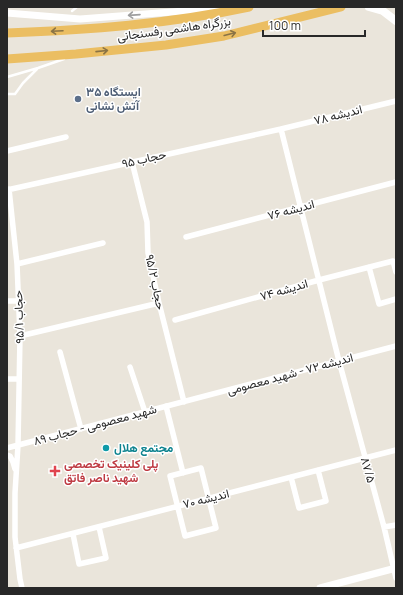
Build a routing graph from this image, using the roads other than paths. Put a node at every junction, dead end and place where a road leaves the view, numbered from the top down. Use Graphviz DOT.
graph roads {
  1 [pos="77,7"];
  2 [pos="243,7"];
  3 [pos="248,7"];
  4 [pos="341,7"];
  5 [pos="369,7"];
  6 [pos="72,11"];
  7 [pos="7,13"];
  8 [pos="396,21"];
  9 [pos="7,33"];
  10 [pos="76,54"];
  11 [pos="7,59"];
  12 [pos="38,68"];
  13 [pos="7,76"];
  14 [pos="7,94"];
  15 [pos="396,101"];
  16 [pos="281,129"];
  17 [pos="66,137"];
  18 [pos="7,151"];
  19 [pos="132,162"];
  20 [pos="396,182"];
  21 [pos="8,190"];
  22 [pos="300,207"];
  23 [pos="186,237"];
  24 [pos="103,243"];
  25 [pos="17,264"];
  26 [pos="369,267"];
  27 [pos="396,272"];
  28 [pos="319,280"];
  29 [pos="396,299"];
  30 [pos="7,301"];
  31 [pos="19,301"];
  32 [pos="159,303"];
  33 [pos="175,320"];
  34 [pos="20,336"];
  35 [pos="396,346"];
  36 [pos="60,352"];
  37 [pos="339,361"];
  38 [pos="130,367"];
  39 [pos="7,379"];
  40 [pos="19,379"];
  41 [pos="184,402"];
  42 [pos="166,406"];
  43 [pos="145,412"];
  44 [pos="81,429"];
  45 [pos="18,446"];
  46 [pos="7,448"];
  47 [pos="396,450"];
  48 [pos="7,455"];
  49 [pos="365,458"];
  50 [pos="318,470"];
  51 [pos="183,473"];
  52 [pos="16,477"];
  53 [pos="291,477"];
  54 [pos="209,499"];
  55 [pos="178,507"];
  56 [pos="396,525"];
  57 [pos="99,527"];
  58 [pos="384,527"];
  59 [pos="73,534"];
  60 [pos="16,548"];
  61 [pos="395,568"];
  62 [pos="396,578"];
  63 [pos="22,588"];
  64 [pos="320,588"];
  1 -- 6 [label="lane"];
  2 -- 7 [label="street, one-way"];
  3 -- 9 [label="highway, بزرگراه هاشمی رفسنجانی, one-way"];
  10 -- 4 [label="highway, بزرگراه هاشمی رفسنجانی, one-way"];
  5 -- 8 [label="main road"];
  10 -- 11 [label="highway, بزرگراه هاشمی رفسنجانی"];
  10 -- 12 [label="lane"];
  12 -- 13 [label="lane"];
  12 -- 14 [label="lane"];
  15 -- 16 [label="street, اندیشه ۷۸"];
  16 -- 19 [label="street, حجاب ۹۵"];
  16 -- 22 [label="street, ۸۷/۵"];
  17 -- 18 [label="street"];
  19 -- 21 [label="street, حجاب ۹۵"];
  19 -- 32 [label="street, حجاب ۹۵/۲"];
  20 -- 22 [label="street, اندیشه ۷۶"];
  21 -- 25 [label="street, حجاب ۹۵/۱"];
  22 -- 23 [label="street, اندیشه ۷۶"];
  22 -- 28 [label="street, ۸۷/۵"];
  24 -- 25 [label="street"];
  25 -- 31 [label="street, حجاب ۹۵/۱"];
  26 -- 27 [label="street, اندیشه ۷۴"];
  26 -- 28 [label="street, اندیشه ۷۴"];
  26 -- 29 [label="street"];
  28 -- 33 [label="street, اندیشه ۷۴"];
  28 -- 37 [label="street, ۸۷/۵"];
  30 -- 31 [label="street"];
  31 -- 34 [label="street, حجاب ۹۵/۱"];
  32 -- 34 [label="street"];
  32 -- 41 [label="street, حجاب ۹۵/۲"];
  34 -- 40 [label="street, حجاب ۹۵/۱"];
  35 -- 37 [label="street, اندیشه ۷۲ - شهید معصومی"];
  36 -- 44 [label="street"];
  37 -- 41 [label="street, اندیشه ۷۲ - شهید معصومی"];
  37 -- 49 [label="street, ۸۷/۵"];
  38 -- 43 [label="street"];
  39 -- 40 [label="street"];
  40 -- 45 [label="street, حجاب ۹۵/۱"];
  41 -- 42 [label="street, شهید معصومی - حجاب ۸۹"];
  42 -- 43 [label="street, شهید معصومی - حجاب ۸۹"];
  42 -- 51 [label="street"];
  43 -- 44 [label="street, شهید معصومی - حجاب ۸۹"];
  44 -- 45 [label="street, شهید معصومی - حجاب ۸۹"];
  45 -- 46 [label="street, شهید معصومی - حجاب ۸۹"];
  45 -- 52 [label="street, حجاب ۹۵/۱"];
  47 -- 49 [label="street, اندیشه ۷۰"];
  48 -- 52 [label="street"];
  49 -- 50 [label="street, اندیشه ۷۰"];
  49 -- 58 [label="street, ۸۷/۵"];
  50 -- 53 [label="street, اندیشه ۷۰"];
  50 -- 53 [label="street"];
  51 -- 54 [label="street"];
  51 -- 55 [label="street"];
  52 -- 60 [label="street, حجاب ۹۵/۱"];
  53 -- 54 [label="street, اندیشه ۷۰"];
  54 -- 55 [label="street, اندیشه ۷۰"];
  54 -- 55 [label="street"];
  55 -- 57 [label="street, اندیشه ۷۰"];
  56 -- 58 [label="street"];
  57 -- 59 [label="street, اندیشه ۷۰"];
  57 -- 59 [label="street"];
  58 -- 61 [label="street, ۸۷/۵"];
  59 -- 60 [label="street, اندیشه ۷۰"];
  60 -- 63 [label="street, حجاب ۹۵/۱"];
  61 -- 62 [label="street, ۸۷/۵"];
  61 -- 64 [label="street"];
}
